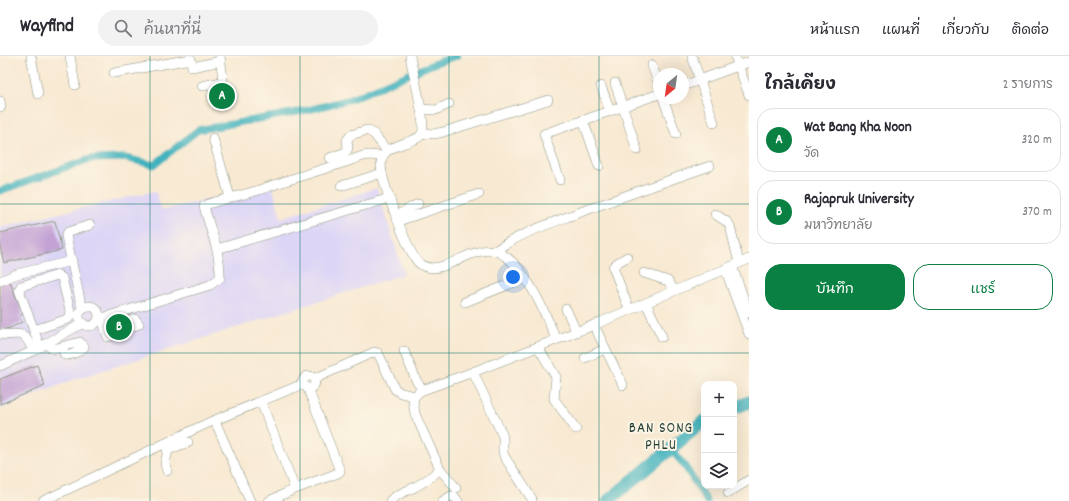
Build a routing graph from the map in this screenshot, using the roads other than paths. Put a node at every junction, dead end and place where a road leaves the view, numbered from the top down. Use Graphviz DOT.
graph roads {
  1 [pos="31,56"];
  2 [pos="70,56"];
  3 [pos="692,56"];
  4 [pos="735,56"];
  5 [pos="410,58"];
  6 [pos="221,59"];
  7 [pos="157,60"];
  8 [pos="749,62"];
  9 [pos="652,65"];
  10 [pos="739,66"];
  11 [pos="653,68"];
  12 [pos="114,73"];
  13 [pos="700,80"];
  14 [pos="615,83"];
  15 [pos="689,84"];
  16 [pos="76,85"];
  17 [pos="202,86"];
  18 [pos="601,86"];
  19 [pos="38,94"];
  20 [pos="749,95"];
  21 [pos="653,96"];
  22 [pos="548,100"];
  23 [pos="448,104"];
  24 [pos="665,104"];
  25 [pos="623,107"];
  26 [pos="421,109"];
  27 [pos="610,111"];
  28 [pos="583,120"];
  29 [pos="714,123"];
  30 [pos="422,133"];
  31 [pos="676,134"];
  32 [pos="213,138"];
  33 [pos="637,150"];
  34 [pos="384,153"];
  35 [pos="330,158"];
  36 [pos="599,166"];
  37 [pos="710,166"];
  38 [pos="382,173"];
  39 [pos="560,180"];
  40 [pos="341,186"];
  41 [pos="479,194"];
  42 [pos="230,197"];
  43 [pos="390,198"];
  44 [pos="418,204"];
  45 [pos="715,214"];
  46 [pos="397,219"];
  47 [pos="90,225"];
  48 [pos="217,249"];
  49 [pos="495,251"];
  50 [pos="627,257"];
  51 [pos="749,259"];
  52 [pos="72,261"];
  53 [pos="732,266"];
  54 [pos="644,273"];
  55 [pos="526,278"];
  56 [pos="0,281"];
  57 [pos="674,290"];
  58 [pos="465,302"];
  59 [pos="646,302"];
  60 [pos="82,309"];
  61 [pos="566,309"];
  62 [pos="629,309"];
  63 [pos="749,314"];
  64 [pos="101,318"];
  65 [pos="83,323"];
  66 [pos="594,325"];
  67 [pos="105,329"];
  68 [pos="34,330"];
  69 [pos="576,331"];
  70 [pos="0,334"];
  71 [pos="749,334"];
  72 [pos="662,337"];
  73 [pos="556,339"];
  74 [pos="39,347"];
  75 [pos="61,347"];
  76 [pos="538,347"];
  77 [pos="605,349"];
  78 [pos="404,351"];
  79 [pos="585,358"];
  80 [pos="0,366"];
  81 [pos="473,372"];
  82 [pos="623,386"];
  83 [pos="306,387"];
  84 [pos="423,390"];
  85 [pos="415,396"];
  86 [pos="261,402"];
  87 [pos="214,420"];
  88 [pos="576,428"];
  89 [pos="188,442"];
  90 [pos="166,447"];
  91 [pos="440,468"];
  92 [pos="167,471"];
  93 [pos="749,480"];
  94 [pos="456,488"];
  95 [pos="295,489"];
  96 [pos="728,493"];
  97 [pos="532,499"];
  98 [pos="43,501"];
  99 [pos="250,501"];
  100 [pos="269,501"];
  101 [pos="390,501"];
  102 [pos="443,501"];
  103 [pos="458,501"];
  1 -- 19 [label="street"];
  2 -- 16 [label="street"];
  3 -- 13 [label="street"];
  4 -- 10 [label="street"];
  5 -- 26 [label="street"];
  6 -- 7 [label="street"];
  6 -- 17 [label="street"];
  7 -- 12 [label="street"];
  8 -- 10 [label="street"];
  9 -- 11 [label="street"];
  10 -- 13 [label="street"];
  10 -- 20 [label="street"];
  13 -- 15 [label="street"];
  13 -- 29 [label="street"];
  14 -- 25 [label="street"];
  18 -- 27 [label="street"];
  21 -- 25 [label="street"];
  22 -- 30 [label="street"];
  23 -- 26 [label="street"];
  24 -- 31 [label="street"];
  25 -- 27 [label="street"];
  25 -- 33 [label="street"];
  26 -- 30 [label="street"];
  27 -- 28 [label="street"];
  28 -- 36 [label="street"];
  28 -- 39 [label="street"];
  30 -- 34 [label="street"];
  32 -- 42 [label="street"];
  34 -- 35 [label="street"];
  34 -- 38 [label="street"];
  34 -- 42 [label="street"];
  37 -- 49 [label="street"];
  38 -- 40 [label="street"];
  38 -- 43 [label="street"];
  41 -- 46 [label="street"];
  42 -- 48 [label="street"];
  43 -- 46 [label="street"];
  43 -- 48 [label="street"];
  44 -- 46 [label="street"];
  45 -- 53 [label="street"];
  46 -- 49 [label="street"];
  47 -- 52 [label="street"];
  48 -- 64 [label="street"];
  49 -- 55 [label="street"];
  50 -- 62 [label="street"];
  51 -- 53 [label="street"];
  52 -- 56 [label="street"];
  52 -- 60 [label="street"];
  53 -- 57 [label="street"];
  53 -- 63 [label="street"];
  53 -- 71 [label="street"];
  54 -- 57 [label="street"];
  55 -- 58 [label="street"];
  55 -- 73 [label="street"];
  57 -- 59 [label="street"];
  59 -- 62 [label="street"];
  59 -- 72 [label="street"];
  60 -- 64 [label="street"];
  60 -- 65 [label="street"];
  61 -- 69 [label="street"];
  62 -- 66 [label="street"];
  64 -- 65 [label="street"];
  64 -- 67 [label="street"];
  65 -- 74 [label="street"];
  66 -- 69 [label="street"];
  66 -- 77 [label="street"];
  68 -- 68 [label="street"];
  68 -- 74 [label="street"];
  69 -- 73 [label="street"];
  70 -- 74 [label="street"];
  73 -- 76 [label="street"];
  74 -- 75 [label="street"];
  74 -- 80 [label="street"];
  76 -- 81 [label="street"];
  76 -- 88 [label="street"];
  77 -- 79 [label="street"];
  77 -- 82 [label="street"];
  78 -- 84 [label="street"];
  81 -- 84 [label="street"];
  81 -- 97 [label="street"];
  83 -- 85 [label="street"];
  83 -- 86 [label="street"];
  83 -- 95 [label="street"];
  84 -- 85 [label="street"];
  85 -- 91 [label="street"];
  86 -- 87 [label="street"];
  86 -- 95 [label="street"];
  87 -- 90 [label="street"];
  87 -- 99 [label="street"];
  89 -- 90 [label="street"];
  90 -- 92 [label="street"];
  90 -- 98 [label="street"];
  91 -- 94 [label="street"];
  91 -- 101 [label="street"];
  93 -- 96 [label="street"];
  95 -- 100 [label="street"];
  102 -- 103 [label="street"];
}
